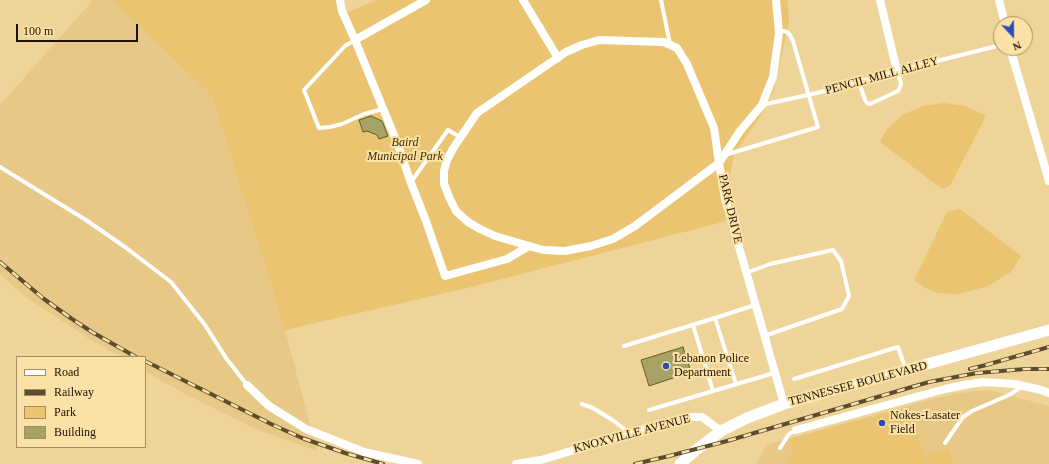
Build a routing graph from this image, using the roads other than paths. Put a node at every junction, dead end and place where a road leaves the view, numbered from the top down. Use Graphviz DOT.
graph roads {
  1 [pos="340,0"];
  2 [pos="426,0"];
  3 [pos="523,0"];
  4 [pos="661,0"];
  5 [pos="776,0"];
  6 [pos="880,0"];
  7 [pos="999,0"];
  8 [pos="1003,16"];
  9 [pos="778,30"];
  10 [pos="355,40"];
  11 [pos="670,44"];
  12 [pos="993,47"];
  13 [pos="1012,56"];
  14 [pos="558,58"];
  15 [pos="897,71"];
  16 [pos="860,82"];
  17 [pos="809,95"];
  18 [pos="762,106"];
  19 [pos="384,109"];
  20 [pos="460,138"];
  21 [pos="724,155"];
  22 [pos="719,163"];
  23 [pos="0,167"];
  24 [pos="1049,181"];
  25 [pos="411,182"];
  26 [pos="529,246"];
  27 [pos="746,273"];
  28 [pos="755,305"];
  29 [pos="715,318"];
  30 [pos="694,325"];
  31 [pos="1049,330"];
  32 [pos="764,337"];
  33 [pos="624,346"];
  34 [pos="906,370"];
  35 [pos="774,373"];
  36 [pos="794,379"];
  37 [pos="736,384"];
  38 [pos="247,385"];
  39 [pos="1024,386"];
  40 [pos="713,391"];
  41 [pos="1049,394"];
  42 [pos="582,404"];
  43 [pos="784,404"];
  44 [pos="649,410"];
  45 [pos="796,430"];
  46 [pos="721,431"];
  47 [pos="630,434"];
  48 [pos="945,442"];
  49 [pos="780,448"];
  50 [pos="418,464"];
  51 [pos="516,464"];
  52 [pos="680,464"];
  1 -- 10 [label="street"];
  2 -- 10 [label="street"];
  3 -- 14 [label="street"];
  4 -- 11 [label="lane"];
  5 -- 9 [label="street, PARK DRIVE"];
  6 -- 15 [label="street"];
  7 -- 8 [label="street"];
  9 -- 17 [label="lane"];
  9 -- 18 [label="street, PARK DRIVE"];
  10 -- 19 [label="street"];
  10 -- 19 [label="lane"];
  11 -- 14 [label="street"];
  11 -- 22 [label="street"];
  12 -- 15 [label="lane, PENCIL MILL ALLEY"];
  13 -- 24 [label="street"];
  14 -- 20 [label="street"];
  15 -- 16 [label="lane, PENCIL MILL ALLEY"];
  15 -- 16 [label="lane"];
  16 -- 17 [label="lane, PENCIL MILL ALLEY"];
  17 -- 18 [label="lane, PENCIL MILL ALLEY"];
  17 -- 21 [label="lane"];
  18 -- 21 [label="street, PARK DRIVE"];
  19 -- 25 [label="street"];
  20 -- 25 [label="lane"];
  20 -- 26 [label="street"];
  21 -- 22 [label="street, PARK DRIVE"];
  22 -- 26 [label="street"];
  22 -- 27 [label="street, PARK DRIVE"];
  23 -- 38 [label="lane"];
  25 -- 26 [label="street"];
  27 -- 28 [label="street, PARK DRIVE"];
  27 -- 32 [label="lane"];
  28 -- 29 [label="lane"];
  28 -- 32 [label="street, PARK DRIVE"];
  29 -- 30 [label="lane"];
  29 -- 37 [label="lane"];
  30 -- 33 [label="lane"];
  30 -- 40 [label="lane"];
  31 -- 34 [label="street, TENNESSEE BOULEVARD"];
  32 -- 35 [label="street, PARK DRIVE"];
  34 -- 36 [label="lane"];
  34 -- 43 [label="street, TENNESSEE BOULEVARD"];
  35 -- 37 [label="lane"];
  35 -- 43 [label="street, PARK DRIVE"];
  37 -- 40 [label="lane"];
  38 -- 50 [label="street"];
  39 -- 41 [label="street"];
  39 -- 45 [label="street"];
  39 -- 48 [label="lane"];
  40 -- 44 [label="lane"];
  42 -- 47 [label="lane"];
  43 -- 46 [label="street, TENNESSEE BOULEVARD"];
  45 -- 49 [label="lane"];
  46 -- 47 [label="street, KNOXVILLE AVENUE"];
  46 -- 52 [label="street, TENNESSEE BOULEVARD"];
  47 -- 51 [label="street, KNOXVILLE AVENUE"];
}
